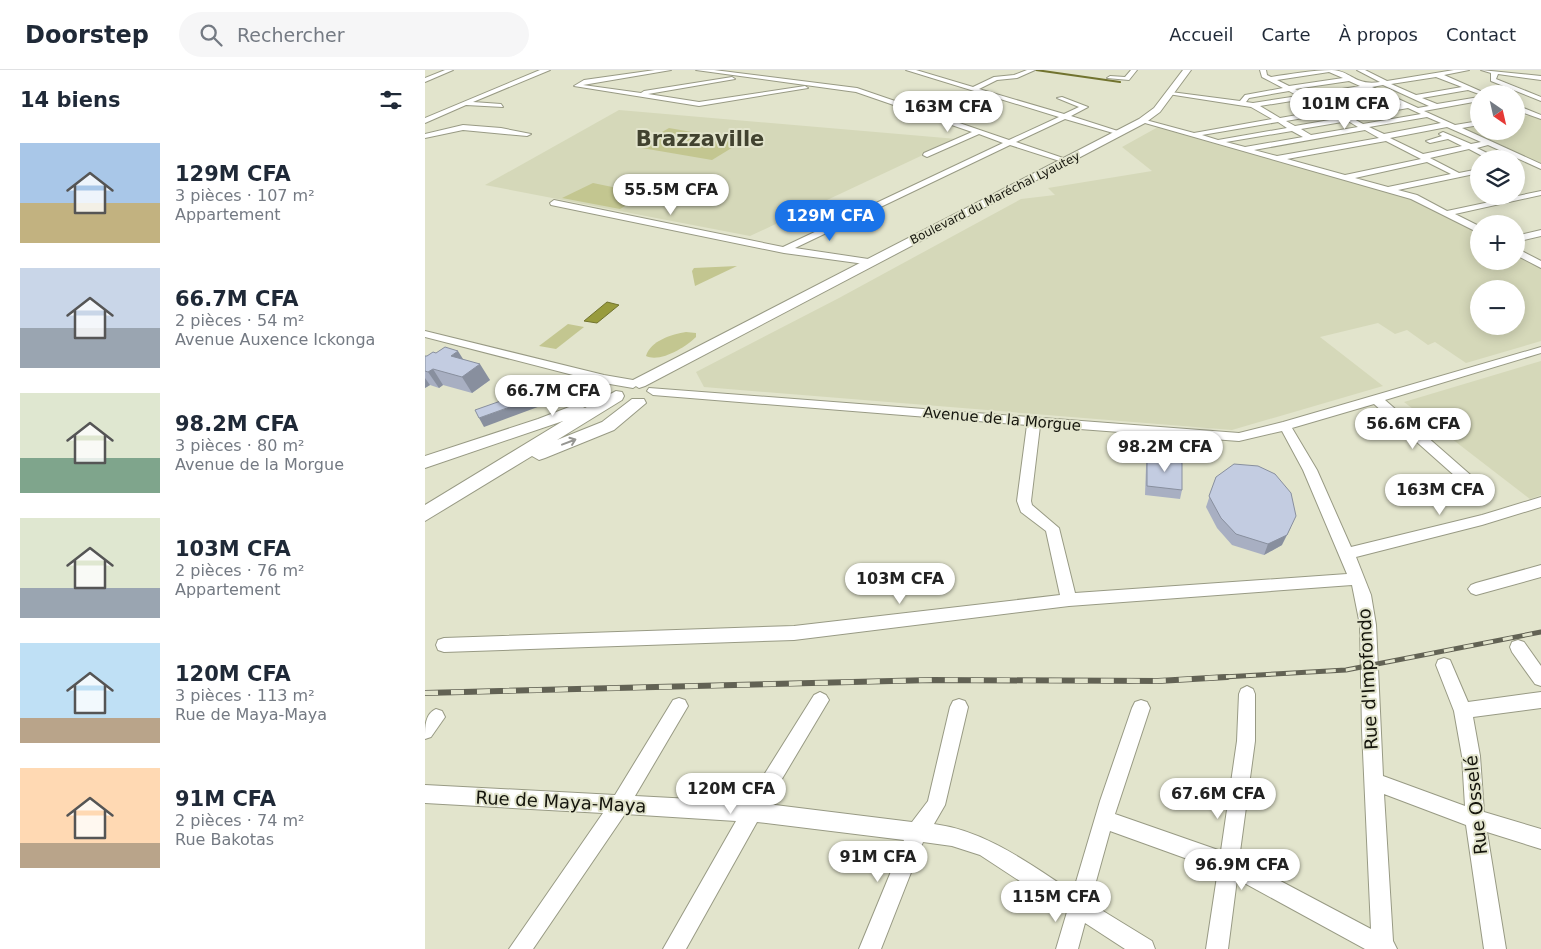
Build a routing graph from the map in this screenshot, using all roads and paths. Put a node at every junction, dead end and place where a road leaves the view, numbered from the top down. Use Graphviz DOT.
graph roads {
  1 [pos="450,70"];
  2 [pos="547,70"];
  3 [pos="668,70"];
  4 [pos="699,70"];
  5 [pos="777,70"];
  6 [pos="909,70"];
  7 [pos="1031,70"];
  8 [pos="1134,70"];
  9 [pos="1187,70"];
  10 [pos="1330,70"];
  11 [pos="1359,70"];
  12 [pos="1422,70"];
  13 [pos="1466,70"];
  14 [pos="1484,70"];
  15 [pos="1265,71"];
  16 [pos="1495,71"];
  17 [pos="1516,72"];
  18 [pos="1436,75"];
  19 [pos="749,76"];
  20 [pos="765,78"];
  21 [pos="1110,78"];
  22 [pos="1541,78"];
  23 [pos="1270,79"];
  24 [pos="1350,79"];
  25 [pos="425,80"];
  26 [pos="1386,83"];
  27 [pos="823,85"];
  28 [pos="1506,85"];
  29 [pos="1367,86"];
  30 [pos="1470,88"];
  31 [pos="1525,88"];
  32 [pos="974,89"];
  33 [pos="1289,89"];
  34 [pos="1541,90"];
  35 [pos="1525,93"];
  36 [pos="1171,94"];
  37 [pos="631,95"];
  38 [pos="1388,96"];
  39 [pos="1305,97"];
  40 [pos="1415,97"];
  41 [pos="1060,98"];
  42 [pos="1541,99"];
  43 [pos="1470,100"];
  44 [pos="466,103"];
  45 [pos="1241,104"];
  46 [pos="1253,105"];
  47 [pos="1322,105"];
  48 [pos="501,106"];
  49 [pos="1301,106"];
  50 [pos="1436,106"];
  51 [pos="1541,106"];
  52 [pos="1525,107"];
  53 [pos="1413,108"];
  54 [pos="1275,111"];
  55 [pos="1334,111"];
  56 [pos="1525,111"];
  57 [pos="1266,112"];
  58 [pos="1531,113"];
  59 [pos="1525,114"];
  60 [pos="1429,115"];
  61 [pos="1065,116"];
  62 [pos="1541,117"];
  63 [pos="1347,118"];
  64 [pos="1281,120"];
  65 [pos="425,121"];
  66 [pos="1142,121"];
  67 [pos="1470,124"];
  68 [pos="1452,126"];
  69 [pos="1364,127"];
  70 [pos="1295,128"];
  71 [pos="980,131"];
  72 [pos="527,134"];
  73 [pos="1120,134"];
  74 [pos="1191,135"];
  75 [pos="425,136"];
  76 [pos="1310,138"];
  77 [pos="1384,138"];
  78 [pos="1430,141"];
  79 [pos="1012,142"];
  80 [pos="1216,142"];
  81 [pos="1489,143"];
  82 [pos="1470,147"];
  83 [pos="1243,149"];
  84 [pos="1476,150"];
  85 [pos="927,155"];
  86 [pos="1275,158"];
  87 [pos="1425,159"];
  88 [pos="1528,161"];
  89 [pos="1066,162"];
  90 [pos="1525,162"];
  91 [pos="1541,167"];
  92 [pos="1470,173"];
  93 [pos="1458,175"];
  94 [pos="1345,178"];
  95 [pos="1388,190"];
  96 [pos="1541,192"];
  97 [pos="554,202"];
  98 [pos="1448,213"];
  99 [pos="1470,225"];
  100 [pos="1541,233"];
  101 [pos="1525,237"];
  102 [pos="784,250"];
  103 [pos="1525,256"];
  104 [pos="872,262"];
  105 [pos="1541,265"];
  106 [pos="425,334"];
  107 [pos="1541,350"];
  108 [pos="679,362"];
  109 [pos="635,393"];
  110 [pos="691,394"];
  111 [pos="1376,399"];
  112 [pos="585,415"];
  113 [pos="1034,422"];
  114 [pos="544,423"];
  115 [pos="1285,426"];
  116 [pos="496,440"];
  117 [pos="512,461"];
  118 [pos="425,462"];
  119 [pos="1469,481"];
  120 [pos="1541,502"];
  121 [pos="425,514"];
  122 [pos="1347,554"];
  123 [pos="1541,571"];
  124 [pos="1357,579"];
  125 [pos="1476,589"];
  126 [pos="1069,600"];
  127 [pos="444,645"];
  128 [pos="1518,647"];
  129 [pos="1444,665"];
  130 [pos="1541,679"];
  131 [pos="1247,694"];
  132 [pos="820,700"];
  133 [pos="1541,700"];
  134 [pos="679,706"];
  135 [pos="959,708"];
  136 [pos="1141,708"];
  137 [pos="1463,710"];
  138 [pos="1375,782"];
  139 [pos="425,794"];
  140 [pos="619,806"];
  141 [pos="752,812"];
  142 [pos="1475,819"];
  143 [pos="1105,820"];
  144 [pos="918,830"];
  145 [pos="1541,839"];
  146 [pos="1229,864"];
  147 [pos="1079,907"];
  148 [pos="519,949"];
  149 [pos="674,949"];
  150 [pos="870,949"];
  151 [pos="1067,949"];
  152 [pos="1144,949"];
  153 [pos="1217,949"];
  154 [pos="1384,949"];
  155 [pos="1495,949"];
  1 -- 25 [label="street"];
  2 -- 44 [label="street"];
  3 -- 37 [label="street"];
  4 -- 19 [label="street"];
  5 -- 20 [label="street"];
  6 -- 32 [label="street"];
  7 -- 32 [label="street"];
  8 -- 21 [label="street"];
  9 -- 36 [label="main road, Boulevard du Maréchal Lyautey"];
  10 -- 23 [label="street"];
  10 -- 24 [label="street"];
  11 -- 26 [label="street"];
  12 -- 18 [label="street"];
  13 -- 18 [label="street"];
  14 -- 16 [label="street"];
  15 -- 23 [label="street"];
  16 -- 17 [label="street"];
  16 -- 28 [label="street"];
  17 -- 22 [label="street"];
  18 -- 26 [label="street"];
  18 -- 30 [label="street"];
  19 -- 20 [label="street"];
  19 -- 37 [label="street"];
  20 -- 27 [label="street"];
  23 -- 33 [label="street"];
  24 -- 29 [label="street"];
  24 -- 33 [label="street"];
  26 -- 29 [label="street"];
  26 -- 40 [label="street"];
  27 -- 37 [label="street"];
  27 -- 71 [label="street"];
  29 -- 38 [label="street"];
  29 -- 39 [label="street"];
  30 -- 40 [label="street"];
  31 -- 34 [label="street"];
  32 -- 61 [label="street"];
  33 -- 39 [label="street"];
  33 -- 45 [label="street"];
  35 -- 42 [label="street"];
  36 -- 45 [label="street"];
  36 -- 66 [label="main road, Boulevard du Maréchal Lyautey"];
  38 -- 47 [label="street"];
  38 -- 53 [label="street"];
  39 -- 46 [label="street"];
  39 -- 47 [label="street"];
  40 -- 50 [label="street"];
  41 -- 61 [label="street"];
  43 -- 50 [label="street"];
  44 -- 48 [label="street"];
  44 -- 65 [label="street"];
  45 -- 46 [label="street"];
  46 -- 57 [label="street"];
  47 -- 49 [label="street"];
  47 -- 55 [label="street"];
  50 -- 53 [label="street"];
  51 -- 52 [label="street"];
  53 -- 60 [label="street"];
  53 -- 63 [label="street"];
  54 -- 57 [label="street"];
  55 -- 63 [label="street"];
  55 -- 64 [label="street"];
  56 -- 58 [label="street"];
  57 -- 64 [label="street"];
  58 -- 59 [label="street"];
  58 -- 62 [label="street"];
  60 -- 68 [label="street"];
  60 -- 69 [label="street"];
  61 -- 73 [label="street"];
  61 -- 79 [label="street"];
  63 -- 69 [label="street"];
  63 -- 70 [label="street"];
  64 -- 70 [label="street"];
  64 -- 74 [label="street"];
  66 -- 73 [label="main road, Boulevard du Maréchal Lyautey"];
  66 -- 74 [label="street"];
  67 -- 68 [label="street"];
  68 -- 77 [label="street"];
  68 -- 81 [label="street"];
  69 -- 76 [label="street"];
  69 -- 77 [label="street"];
  70 -- 76 [label="street"];
  70 -- 80 [label="street"];
  71 -- 79 [label="street"];
  71 -- 85 [label="street"];
  72 -- 75 [label="street"];
  73 -- 89 [label="main road, Boulevard du Maréchal Lyautey"];
  74 -- 80 [label="street"];
  76 -- 83 [label="street"];
  77 -- 86 [label="street"];
  77 -- 87 [label="street"];
  78 -- 82 [label="street"];
  79 -- 89 [label="street"];
  79 -- 102 [label="street"];
  80 -- 83 [label="street"];
  81 -- 82 [label="street"];
  81 -- 88 [label="street"];
  82 -- 84 [label="street"];
  82 -- 87 [label="street"];
  83 -- 86 [label="street"];
  86 -- 94 [label="street"];
  87 -- 93 [label="street"];
  87 -- 94 [label="street"];
  88 -- 90 [label="street"];
  88 -- 91 [label="street"];
  89 -- 104 [label="main road, Boulevard du Maréchal Lyautey"];
  92 -- 93 [label="street"];
  93 -- 95 [label="street"];
  94 -- 95 [label="street"];
  95 -- 98 [label="street"];
  96 -- 98 [label="street"];
  97 -- 102 [label="street"];
  98 -- 99 [label="street"];
  100 -- 101 [label="street"];
  102 -- 104 [label="street"];
  103 -- 105 [label="street"];
  104 -- 108 [label="main road, Boulevard du Maréchal Lyautey"];
  106 -- 109 [label="street"];
  107 -- 111 [label="street, Avenue de la Morgue"];
  108 -- 109 [label="main road, Boulevard du Maréchal Lyautey"];
  109 -- 110 [label="street, Avenue de la Morgue"];
  109 -- 112 [label="main road"];
  109 -- 114 [label="main road"];
  117 -- 109 [label="main road, one-way"];
  110 -- 113 [label="street, Avenue de la Morgue"];
  111 -- 115 [label="street, Avenue de la Morgue"];
  111 -- 119 [label="street"];
  112 -- 114 [label="main road"];
  112 -- 117 [label="main road"];
  113 -- 115 [label="street, Avenue de la Morgue"];
  113 -- 126 [label="street"];
  114 -- 116 [label="main road"];
  115 -- 122 [label="street, Rue d'Impfondo"];
  116 -- 117 [label="main road"];
  116 -- 118 [label="main road"];
  117 -- 121 [label="main road"];
  120 -- 122 [label="street"];
  122 -- 124 [label="street, Rue d'Impfondo"];
  123 -- 125 [label="street"];
  124 -- 126 [label="street"];
  124 -- 138 [label="street, Rue d'Impfondo"];
  126 -- 127 [label="street"];
  128 -- 130 [label="street"];
  129 -- 137 [label="street, Rue Osselé"];
  131 -- 146 [label="street"];
  132 -- 141 [label="street"];
  133 -- 137 [label="street"];
  134 -- 140 [label="street"];
  135 -- 144 [label="street"];
  136 -- 143 [label="street"];
  137 -- 142 [label="street, Rue Osselé"];
  138 -- 142 [label="street"];
  138 -- 154 [label="street, Rue d'Impfondo"];
  139 -- 140 [label="street, Rue de Maya-Maya"];
  140 -- 141 [label="street, Rue de Maya-Maya"];
  140 -- 148 [label="street"];
  141 -- 144 [label="street, Rue de Maya-Maya"];
  141 -- 149 [label="street"];
  142 -- 145 [label="street"];
  142 -- 155 [label="street, Rue Osselé"];
  143 -- 146 [label="street"];
  143 -- 147 [label="street"];
  144 -- 147 [label="street, Rue de Maya-Maya"];
  144 -- 150 [label="street"];
  146 -- 153 [label="street"];
  146 -- 154 [label="street"];
  147 -- 151 [label="street"];
  147 -- 152 [label="street, Rue de Maya-Maya"];
}
